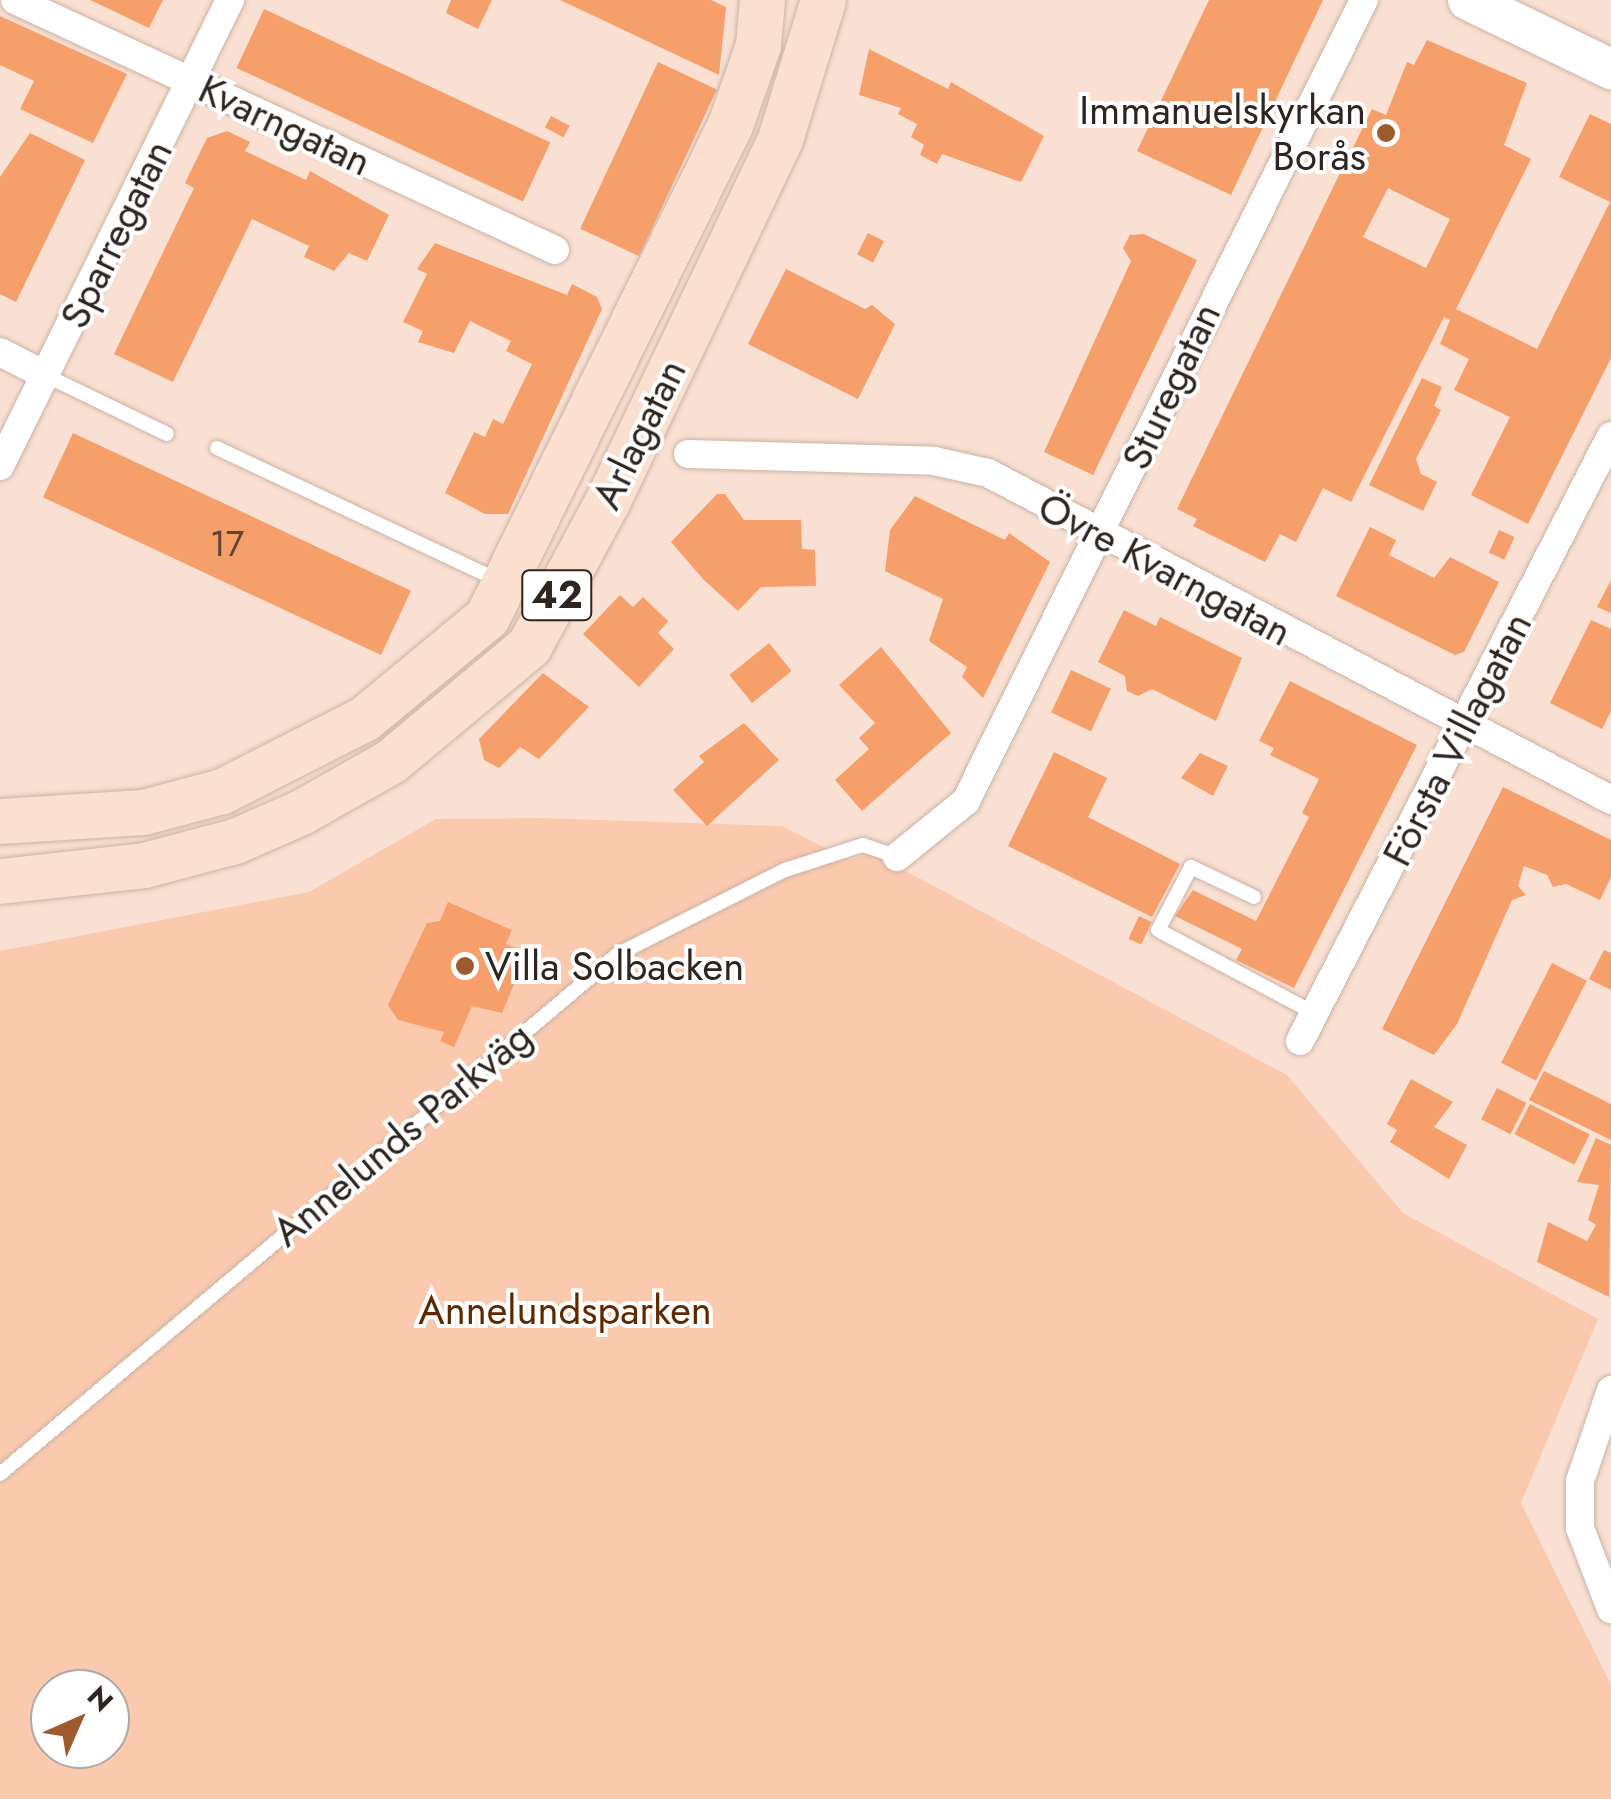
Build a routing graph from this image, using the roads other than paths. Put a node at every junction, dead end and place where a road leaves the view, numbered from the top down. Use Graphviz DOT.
graph roads {
  1 [pos="14,0"];
  2 [pos="230,0"];
  3 [pos="762,0"];
  4 [pos="823,0"];
  5 [pos="1364,0"];
  6 [pos="1468,0"];
  7 [pos="1611,68"];
  8 [pos="190,82"];
  9 [pos="555,250"];
  10 [pos="0,352"];
  11 [pos="47,376"];
  12 [pos="167,434"];
  13 [pos="1611,436"];
  14 [pos="217,448"];
  15 [pos="688,454"];
  16 [pos="0,466"];
  17 [pos="1099,537"];
  18 [pos="505,584"];
  19 [pos="1464,728"];
  20 [pos="0,800"];
  21 [pos="1611,800"];
  22 [pos="77,817"];
  23 [pos="0,821"];
  24 [pos="898,857"];
  25 [pos="0,881"];
  26 [pos="1254,897"];
  27 [pos="1314,1013"];
  28 [pos="1300,1040"];
  29 [pos="1606,1400"];
  30 [pos="0,1474"];
  31 [pos="1611,1609"];
  1 -- 8 [label="street, Kvarngatan"];
  2 -- 8 [label="street, Sparregatan"];
  3 -- 18 [label="main road, Arlagatan / 42"];
  4 -- 25 [label="main road, Arlagatan / 42"];
  5 -- 17 [label="street, Sturegatan"];
  6 -- 7 [label="street"];
  8 -- 9 [label="street, Kvarngatan"];
  8 -- 11 [label="street, Sparregatan"];
  10 -- 11 [label="street"];
  11 -- 12 [label="lane"];
  11 -- 16 [label="street, Sparregatan"];
  13 -- 19 [label="street, Första Villagatan"];
  14 -- 18 [label="lane"];
  15 -- 17 [label="street, Övre Kvarngatan"];
  17 -- 19 [label="street, Övre Kvarngatan"];
  17 -- 24 [label="street, Sturegatan"];
  18 -- 22 [label="main road, Arlagatan / 42"];
  19 -- 21 [label="street, Övre Kvarngatan"];
  19 -- 27 [label="street, Första Villagatan"];
  20 -- 22 [label="main road"];
  22 -- 23 [label="main road, Arlagatan / 42"];
  24 -- 30 [label="lane, Annelunds Parkväg"];
  26 -- 27 [label="lane"];
  27 -- 28 [label="street, Första Villagatan"];
  29 -- 31 [label="street"];
}
